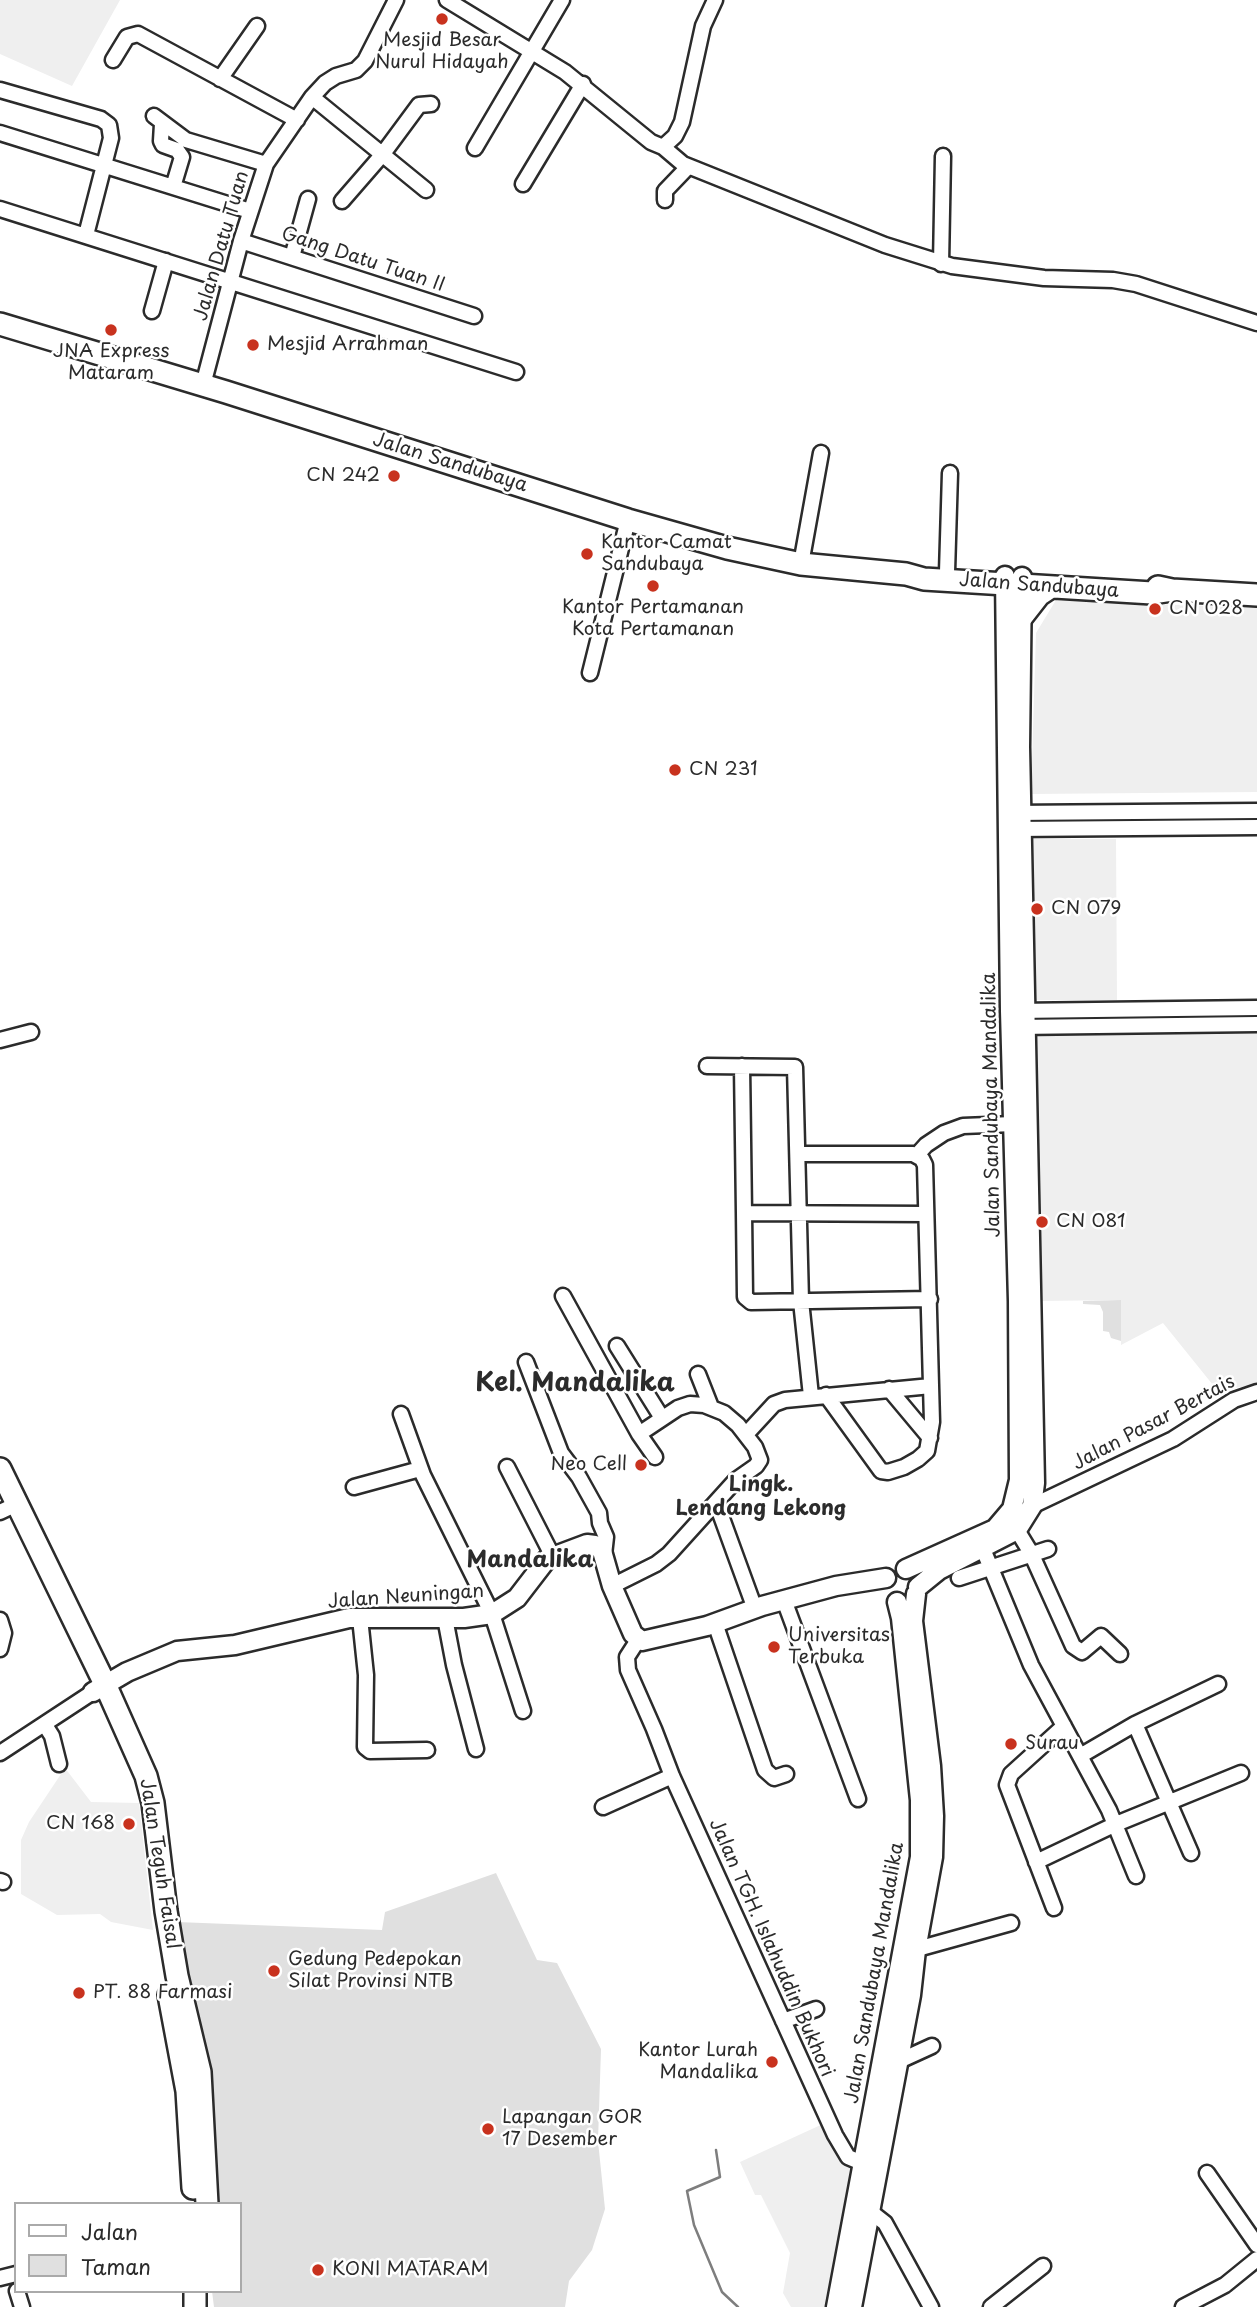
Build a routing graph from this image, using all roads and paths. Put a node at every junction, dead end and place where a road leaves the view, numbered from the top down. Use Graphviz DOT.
graph roads {
  1 [pos="396,0"];
  2 [pos="447,0"];
  3 [pos="562,0"];
  4 [pos="714,3"];
  5 [pos="257,26"];
  6 [pos="533,52"];
  7 [pos="113,60"];
  8 [pos="220,79"];
  9 [pos="583,84"];
  10 [pos="0,90"];
  11 [pos="312,97"];
  12 [pos="431,104"];
  13 [pos="297,120"];
  14 [pos="0,133"];
  15 [pos="663,147"];
  16 [pos="475,148"];
  17 [pos="382,155"];
  18 [pos="943,156"];
  19 [pos="105,164"];
  20 [pos="266,164"];
  21 [pos="688,167"];
  22 [pos="523,184"];
  23 [pos="173,187"];
  24 [pos="426,190"];
  25 [pos="308,199"];
  26 [pos="665,200"];
  27 [pos="342,201"];
  28 [pos="0,209"];
  29 [pos="250,212"];
  30 [pos="86,235"];
  31 [pos="240,241"];
  32 [pos="292,257"];
  33 [pos="166,261"];
  34 [pos="941,264"];
  35 [pos="230,281"];
  36 [pos="152,311"];
  37 [pos="474,316"];
  38 [pos="1257,323"];
  39 [pos="0,324"];
  40 [pos="516,372"];
  41 [pos="203,385"];
  42 [pos="821,453"];
  43 [pos="950,474"];
  44 [pos="628,520"];
  45 [pos="801,564"];
  46 [pos="947,572"];
  47 [pos="906,574"];
  48 [pos="1013,580"];
  49 [pos="1051,587"];
  50 [pos="1172,590"];
  51 [pos="1257,595"];
  52 [pos="1021,618"];
  53 [pos="590,673"];
  54 [pos="1257,811"];
  55 [pos="1014,821"];
  56 [pos="1257,827"];
  57 [pos="1257,1008"];
  58 [pos="1018,1019"];
  59 [pos="1257,1024"];
  60 [pos="31,1032"];
  61 [pos="0,1040"];
  62 [pos="707,1066"];
  63 [pos="742,1066"];
  64 [pos="1013,1124"];
  65 [pos="798,1154"];
  66 [pos="917,1155"];
  67 [pos="744,1213"];
  68 [pos="799,1213"];
  69 [pos="925,1214"];
  70 [pos="1025,1290"];
  71 [pos="563,1296"];
  72 [pos="930,1299"];
  73 [pos="801,1301"];
  74 [pos="617,1346"];
  75 [pos="526,1362"];
  76 [pos="698,1374"];
  77 [pos="931,1386"];
  78 [pos="890,1389"];
  79 [pos="1257,1392"];
  80 [pos="818,1395"];
  81 [pos="711,1407"];
  82 [pos="401,1414"];
  83 [pos="662,1418"];
  84 [pos="1027,1422"];
  85 [pos="750,1430"];
  86 [pos="639,1434"];
  87 [pos="930,1438"];
  88 [pos="655,1457"];
  89 [pos="508,1467"];
  90 [pos="0,1469"];
  91 [pos="420,1469"];
  92 [pos="354,1487"];
  93 [pos="716,1502"];
  94 [pos="6,1506"];
  95 [pos="1032,1506"];
  96 [pos="1017,1530"];
  97 [pos="983,1549"];
  98 [pos="1048,1549"];
  99 [pos="552,1555"];
  100 [pos="604,1555"];
  101 [pos="1033,1560"];
  102 [pos="906,1569"];
  103 [pos="993,1572"];
  104 [pos="886,1578"];
  105 [pos="959,1578"];
  106 [pos="612,1586"];
  107 [pos="917,1590"];
  108 [pos="784,1600"];
  109 [pos="897,1602"];
  110 [pos="755,1609"];
  111 [pos="492,1614"];
  112 [pos="360,1618"];
  113 [pos="445,1618"];
  114 [pos="0,1620"];
  115 [pos="715,1623"];
  116 [pos="638,1640"];
  117 [pos="0,1649"];
  118 [pos="1120,1654"];
  119 [pos="1218,1684"];
  120 [pos="99,1688"];
  121 [pos="523,1711"];
  122 [pos="1135,1724"];
  123 [pos="45,1725"];
  124 [pos="1065,1726"];
  125 [pos="476,1749"];
  126 [pos="427,1750"];
  127 [pos="0,1754"];
  128 [pos="1080,1756"];
  129 [pos="59,1764"];
  130 [pos="1241,1773"];
  131 [pos="786,1774"];
  132 [pos="672,1776"];
  133 [pos="858,1799"];
  134 [pos="1168,1802"];
  135 [pos="603,1807"];
  136 [pos="1115,1824"];
  137 [pos="1191,1853"];
  138 [pos="1036,1862"];
  139 [pos="1136,1876"];
  140 [pos="1054,1908"];
  141 [pos="1011,1923"];
  142 [pos="909,1951"];
  143 [pos="816,2009"];
  144 [pos="783,2021"];
  145 [pos="932,2046"];
  146 [pos="897,2062"];
  147 [pos="197,2135"];
  148 [pos="862,2163"];
  149 [pos="1206,2173"];
  150 [pos="867,2184"];
  151 [pos="193,2202"];
  152 [pos="207,2202"];
  153 [pos="871,2212"];
  154 [pos="1257,2245"];
  155 [pos="1257,2259"];
  156 [pos="1043,2266"];
  157 [pos="1187,2306"];
  158 [pos="836,2307"];
  159 [pos="852,2307"];
  160 [pos="931,2307"];
  161 [pos="991,2307"];
  1 -- 11 [label="street, Jalan Datu Tuan"];
  2 -- 6 [label="street"];
  3 -- 6 [label="street"];
  4 -- 15 [label="street"];
  5 -- 8 [label="street"];
  6 -- 9 [label="street"];
  6 -- 16 [label="street"];
  7 -- 8 [label="street"];
  8 -- 13 [label="street"];
  9 -- 15 [label="street"];
  9 -- 22 [label="street"];
  10 -- 19 [label="street"];
  11 -- 13 [label="street, Jalan Datu Tuan"];
  11 -- 17 [label="street"];
  12 -- 17 [label="street"];
  13 -- 20 [label="street, Jalan Datu Tuan"];
  14 -- 19 [label="street"];
  15 -- 21 [label="street"];
  17 -- 24 [label="street"];
  17 -- 27 [label="street"];
  18 -- 34 [label="street"];
  19 -- 23 [label="street"];
  19 -- 30 [label="street"];
  20 -- 23 [label="street"];
  20 -- 29 [label="street, Jalan Datu Tuan"];
  21 -- 26 [label="street"];
  21 -- 34 [label="street"];
  23 -- 29 [label="street"];
  25 -- 32 [label="street"];
  28 -- 30 [label="street"];
  29 -- 31 [label="street, Jalan Datu Tuan"];
  30 -- 33 [label="street"];
  31 -- 32 [label="street, Gang Datu Tuan II"];
  31 -- 35 [label="street, Jalan Datu Tuan"];
  32 -- 37 [label="street, Gang Datu Tuan II"];
  33 -- 35 [label="street"];
  33 -- 36 [label="street"];
  34 -- 38 [label="street"];
  35 -- 40 [label="street"];
  35 -- 41 [label="street, Jalan Datu Tuan"];
  39 -- 41 [label="highway, Jalan Sandubaya"];
  41 -- 44 [label="highway, Jalan Sandubaya"];
  42 -- 45 [label="street"];
  43 -- 46 [label="street"];
  44 -- 45 [label="highway, Jalan Sandubaya"];
  44 -- 53 [label="street"];
  45 -- 47 [label="highway, Jalan Sandubaya"];
  46 -- 47 [label="highway, Jalan Sandubaya"];
  46 -- 48 [label="highway, Jalan Sandubaya"];
  47 -- 48 [label="highway, Jalan Sandubaya"];
  48 -- 49 [label="highway, Jalan Sandubaya"];
  48 -- 50 [label="highway, Jalan Sandubaya"];
  48 -- 52 [label="main road"];
  48 -- 55 [label="main road, Jalan Sandubaya Mandalika"];
  49 -- 50 [label="highway, Jalan Sandubaya"];
  49 -- 52 [label="highway"];
  50 -- 51 [label="highway, Jalan Sandubaya"];
  52 -- 55 [label="main road"];
  54 -- 55 [label="street"];
  55 -- 56 [label="street"];
  55 -- 58 [label="main road, Jalan Sandubaya Mandalika"];
  57 -- 58 [label="street"];
  58 -- 59 [label="street"];
  58 -- 64 [label="main road, Jalan Sandubaya Mandalika"];
  58 -- 70 [label="main road"];
  60 -- 61 [label="street"];
  62 -- 63 [label="street"];
  63 -- 65 [label="street"];
  63 -- 67 [label="street"];
  64 -- 66 [label="street"];
  64 -- 70 [label="main road, Jalan Sandubaya Mandalika"];
  65 -- 66 [label="street"];
  65 -- 68 [label="street"];
  66 -- 69 [label="street"];
  67 -- 68 [label="street"];
  67 -- 73 [label="street"];
  68 -- 69 [label="street"];
  68 -- 73 [label="street"];
  69 -- 72 [label="street"];
  70 -- 84 [label="main road, Jalan Sandubaya Mandalika"];
  71 -- 86 [label="street"];
  72 -- 73 [label="street"];
  72 -- 77 [label="street"];
  73 -- 80 [label="street"];
  74 -- 83 [label="street"];
  75 -- 100 [label="street"];
  76 -- 81 [label="street"];
  77 -- 78 [label="street"];
  77 -- 87 [label="street"];
  78 -- 80 [label="street"];
  78 -- 87 [label="street"];
  79 -- 95 [label="street, Jalan Pasar Bertais"];
  80 -- 85 [label="street"];
  80 -- 87 [label="street"];
  81 -- 83 [label="street"];
  81 -- 93 [label="street"];
  82 -- 91 [label="street"];
  83 -- 86 [label="street"];
  84 -- 95 [label="main road"];
  84 -- 102 [label="main road, Jalan Sandubaya Mandalika"];
  86 -- 88 [label="street"];
  89 -- 99 [label="street"];
  90 -- 94 [label="highway, Jalan Teguh Faisal"];
  91 -- 92 [label="street"];
  91 -- 111 [label="street"];
  93 -- 106 [label="street"];
  93 -- 110 [label="street"];
  94 -- 120 [label="highway, Jalan Teguh Faisal"];
  95 -- 96 [label="main road"];
  96 -- 97 [label="main road"];
  96 -- 101 [label="street"];
  97 -- 103 [label="street"];
  97 -- 107 [label="main road"];
  98 -- 101 [label="street"];
  99 -- 100 [label="main road"];
  99 -- 111 [label="main road, Jalan Neuningan"];
  100 -- 106 [label="main road"];
  101 -- 103 [label="street"];
  101 -- 118 [label="street"];
  102 -- 104 [label="main road"];
  102 -- 107 [label="main road"];
  103 -- 105 [label="street"];
  103 -- 124 [label="street"];
  104 -- 108 [label="main road"];
  104 -- 109 [label="main road"];
  106 -- 116 [label="main road"];
  107 -- 109 [label="main road"];
  107 -- 142 [label="main road"];
  108 -- 110 [label="main road"];
  108 -- 133 [label="street"];
  109 -- 142 [label="main road, Jalan Sandubaya Mandalika"];
  110 -- 115 [label="main road"];
  111 -- 113 [label="main road, Jalan Neuningan"];
  111 -- 121 [label="street"];
  112 -- 113 [label="main road, Jalan Neuningan"];
  112 -- 120 [label="main road, Jalan Neuningan"];
  112 -- 126 [label="street"];
  113 -- 125 [label="street"];
  114 -- 117 [label="street"];
  115 -- 116 [label="main road"];
  115 -- 131 [label="street"];
  116 -- 132 [label="street, Jalan TGH. Islahuddin Bukhori"];
  119 -- 122 [label="street"];
  120 -- 123 [label="street"];
  120 -- 147 [label="highway, Jalan Teguh Faisal"];
  122 -- 128 [label="street"];
  122 -- 134 [label="street"];
  123 -- 127 [label="street"];
  123 -- 129 [label="street"];
  124 -- 128 [label="street"];
  124 -- 138 [label="street"];
  128 -- 136 [label="street"];
  130 -- 134 [label="street"];
  132 -- 135 [label="street"];
  132 -- 144 [label="street, Jalan TGH. Islahuddin Bukhori"];
  134 -- 136 [label="street"];
  134 -- 137 [label="street"];
  136 -- 138 [label="street"];
  136 -- 139 [label="street"];
  138 -- 140 [label="street"];
  141 -- 142 [label="street"];
  142 -- 146 [label="main road"];
  142 -- 148 [label="main road, Jalan Sandubaya Mandalika"];
  143 -- 144 [label="street"];
  144 -- 148 [label="street, Jalan TGH. Islahuddin Bukhori"];
  145 -- 146 [label="street"];
  146 -- 150 [label="main road"];
  147 -- 151 [label="highway, Jalan Teguh Faisal"];
  147 -- 152 [label="highway, Jalan Teguh Faisal"];
  148 -- 150 [label="main road, Jalan Sandubaya Mandalika"];
  149 -- 154 [label="street"];
  150 -- 153 [label="main road"];
  150 -- 158 [label="main road, Jalan Sandubaya Mandalika"];
  153 -- 159 [label="main road"];
  153 -- 160 [label="street"];
  155 -- 157 [label="street"];
  156 -- 161 [label="street"];
}
